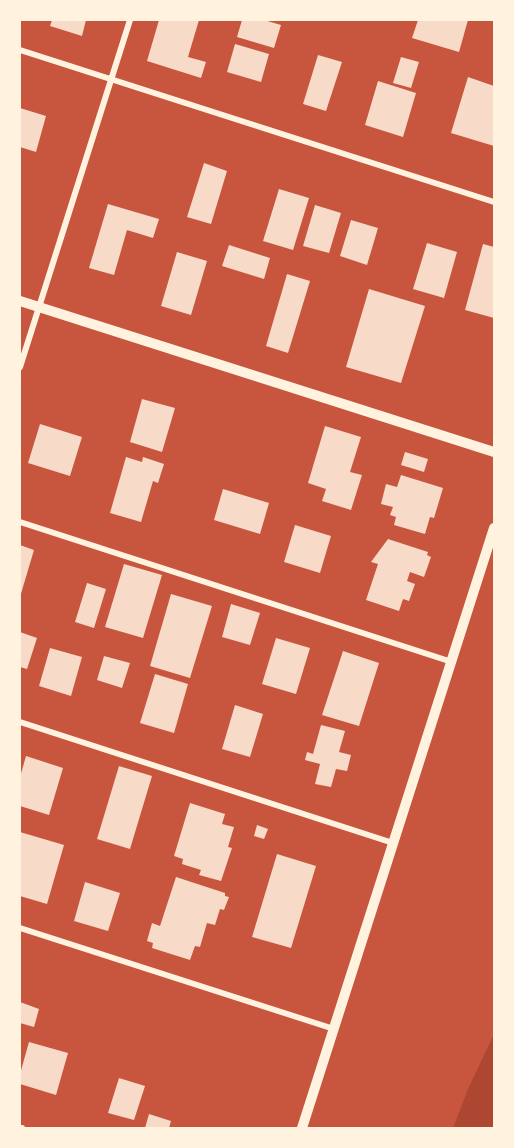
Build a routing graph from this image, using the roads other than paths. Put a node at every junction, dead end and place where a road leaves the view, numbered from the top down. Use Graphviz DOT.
graph roads {
  1 [pos="130,20"];
  2 [pos="20,50"];
  3 [pos="111,79"];
  4 [pos="495,202"];
  5 [pos="20,301"];
  6 [pos="39,308"];
  7 [pos="20,367"];
  8 [pos="495,452"];
  9 [pos="20,522"];
  10 [pos="495,528"];
  11 [pos="452,662"];
  12 [pos="20,722"];
  13 [pos="393,843"];
  14 [pos="20,928"];
  15 [pos="334,1029"];
  16 [pos="302,1128"];
  1 -- 3 [label="street"];
  2 -- 3 [label="street"];
  3 -- 4 [label="street"];
  3 -- 6 [label="street"];
  5 -- 6 [label="street"];
  6 -- 7 [label="street"];
  6 -- 8 [label="street"];
  9 -- 11 [label="street"];
  10 -- 11 [label="street"];
  11 -- 13 [label="street"];
  12 -- 13 [label="street"];
  13 -- 15 [label="street"];
  14 -- 15 [label="street"];
  15 -- 16 [label="street"];
}
